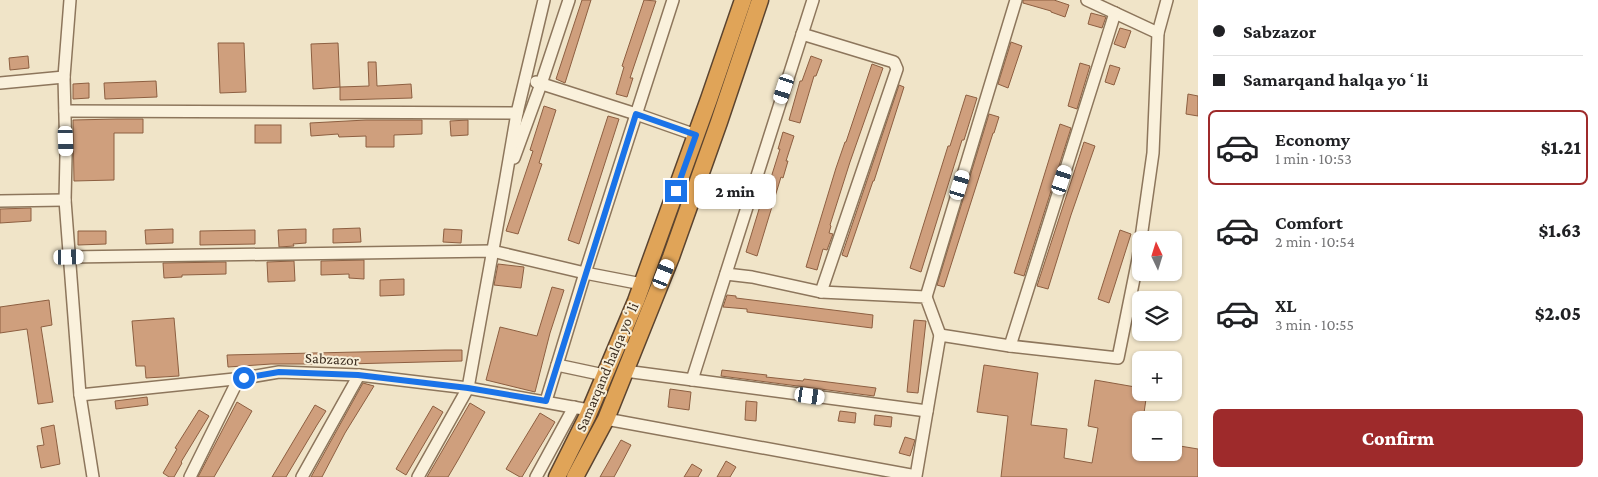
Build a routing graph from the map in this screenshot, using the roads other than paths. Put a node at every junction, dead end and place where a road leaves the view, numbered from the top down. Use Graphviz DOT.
graph roads {
  1 [pos="70,0"];
  2 [pos="544,0"];
  3 [pos="569,0"];
  4 [pos="673,0"];
  5 [pos="743,0"];
  6 [pos="760,0"];
  7 [pos="813,0"];
  8 [pos="1016,0"];
  9 [pos="1087,0"];
  10 [pos="1167,0"];
  11 [pos="1115,13"];
  12 [pos="1158,33"];
  13 [pos="802,34"];
  14 [pos="64,77"];
  15 [pos="524,80"];
  16 [pos="0,83"];
  17 [pos="542,84"];
  18 [pos="65,110"];
  19 [pos="517,113"];
  20 [pos="636,114"];
  21 [pos="696,135"];
  22 [pos="505,183"];
  23 [pos="64,200"];
  24 [pos="0,201"];
  25 [pos="492,251"];
  26 [pos="69,257"];
  27 [pos="585,273"];
  28 [pos="726,274"];
  29 [pos="642,284"];
  30 [pos="821,292"];
  31 [pos="926,296"];
  32 [pos="636,301"];
  33 [pos="651,308"];
  34 [pos="940,335"];
  35 [pos="1010,346"];
  36 [pos="557,365"];
  37 [pos="625,371"];
  38 [pos="358,375"];
  39 [pos="604,375"];
  40 [pos="244,378"];
  41 [pos="692,380"];
  42 [pos="468,388"];
  43 [pos="80,394"];
  44 [pos="546,401"];
  45 [pos="582,408"];
  46 [pos="927,411"];
  47 [pos="606,419"];
  48 [pos="93,477"];
  49 [pos="190,477"];
  50 [pos="302,477"];
  51 [pos="418,477"];
  52 [pos="536,477"];
  53 [pos="557,477"];
  54 [pos="575,477"];
  1 -- 14 [label="street"];
  2 -- 15 [label="street"];
  3 -- 17 [label="street"];
  4 -- 20 [label="street"];
  5 -- 21 [label="highway, Samarqand halqa yoʻli"];
  6 -- 33 [label="highway, Samarqand halqa yoʻli"];
  7 -- 13 [label="street"];
  8 -- 31 [label="street"];
  9 -- 11 [label="street"];
  10 -- 12 [label="street"];
  11 -- 12 [label="street"];
  11 -- 35 [label="street"];
  12 -- 35 [label="street"];
  13 -- 28 [label="street"];
  13 -- 30 [label="street"];
  14 -- 16 [label="street"];
  14 -- 18 [label="street"];
  15 -- 17 [label="street"];
  15 -- 19 [label="street"];
  17 -- 20 [label="street"];
  17 -- 22 [label="street"];
  18 -- 19 [label="street"];
  18 -- 23 [label="street"];
  19 -- 22 [label="street"];
  20 -- 21 [label="street"];
  20 -- 27 [label="street"];
  21 -- 29 [label="highway, Samarqand halqa yoʻli"];
  22 -- 25 [label="street"];
  23 -- 24 [label="street"];
  23 -- 26 [label="street"];
  25 -- 26 [label="street"];
  25 -- 27 [label="street"];
  25 -- 42 [label="street"];
  26 -- 43 [label="street"];
  27 -- 29 [label="street"];
  27 -- 36 [label="street"];
  28 -- 30 [label="street"];
  28 -- 41 [label="street"];
  29 -- 32 [label="highway, Samarqand halqa yoʻli"];
  30 -- 31 [label="street"];
  31 -- 34 [label="street"];
  32 -- 33 [label="highway"];
  32 -- 39 [label="highway, Samarqand halqa yoʻli"];
  33 -- 37 [label="highway, Samarqand halqa yoʻli"];
  34 -- 35 [label="street"];
  34 -- 46 [label="street"];
  36 -- 39 [label="street"];
  36 -- 44 [label="street"];
  37 -- 41 [label="street"];
  37 -- 47 [label="highway, Samarqand halqa yoʻli"];
  38 -- 40 [label="street, Sabzazor"];
  38 -- 42 [label="street, Sabzazor"];
  38 -- 50 [label="street"];
  39 -- 45 [label="highway, Samarqand halqa yoʻli"];
  40 -- 43 [label="street, Sabzazor"];
  40 -- 49 [label="street"];
  41 -- 46 [label="street"];
  42 -- 44 [label="street, Sabzazor"];
  42 -- 51 [label="street"];
  43 -- 48 [label="street"];
  44 -- 45 [label="street, Sabzazor"];
  45 -- 52 [label="street"];
  45 -- 53 [label="highway, Samarqand halqa yoʻli"];
  46 -- 47 [label="street"];
  47 -- 54 [label="highway, Samarqand halqa yoʻli"];
}
